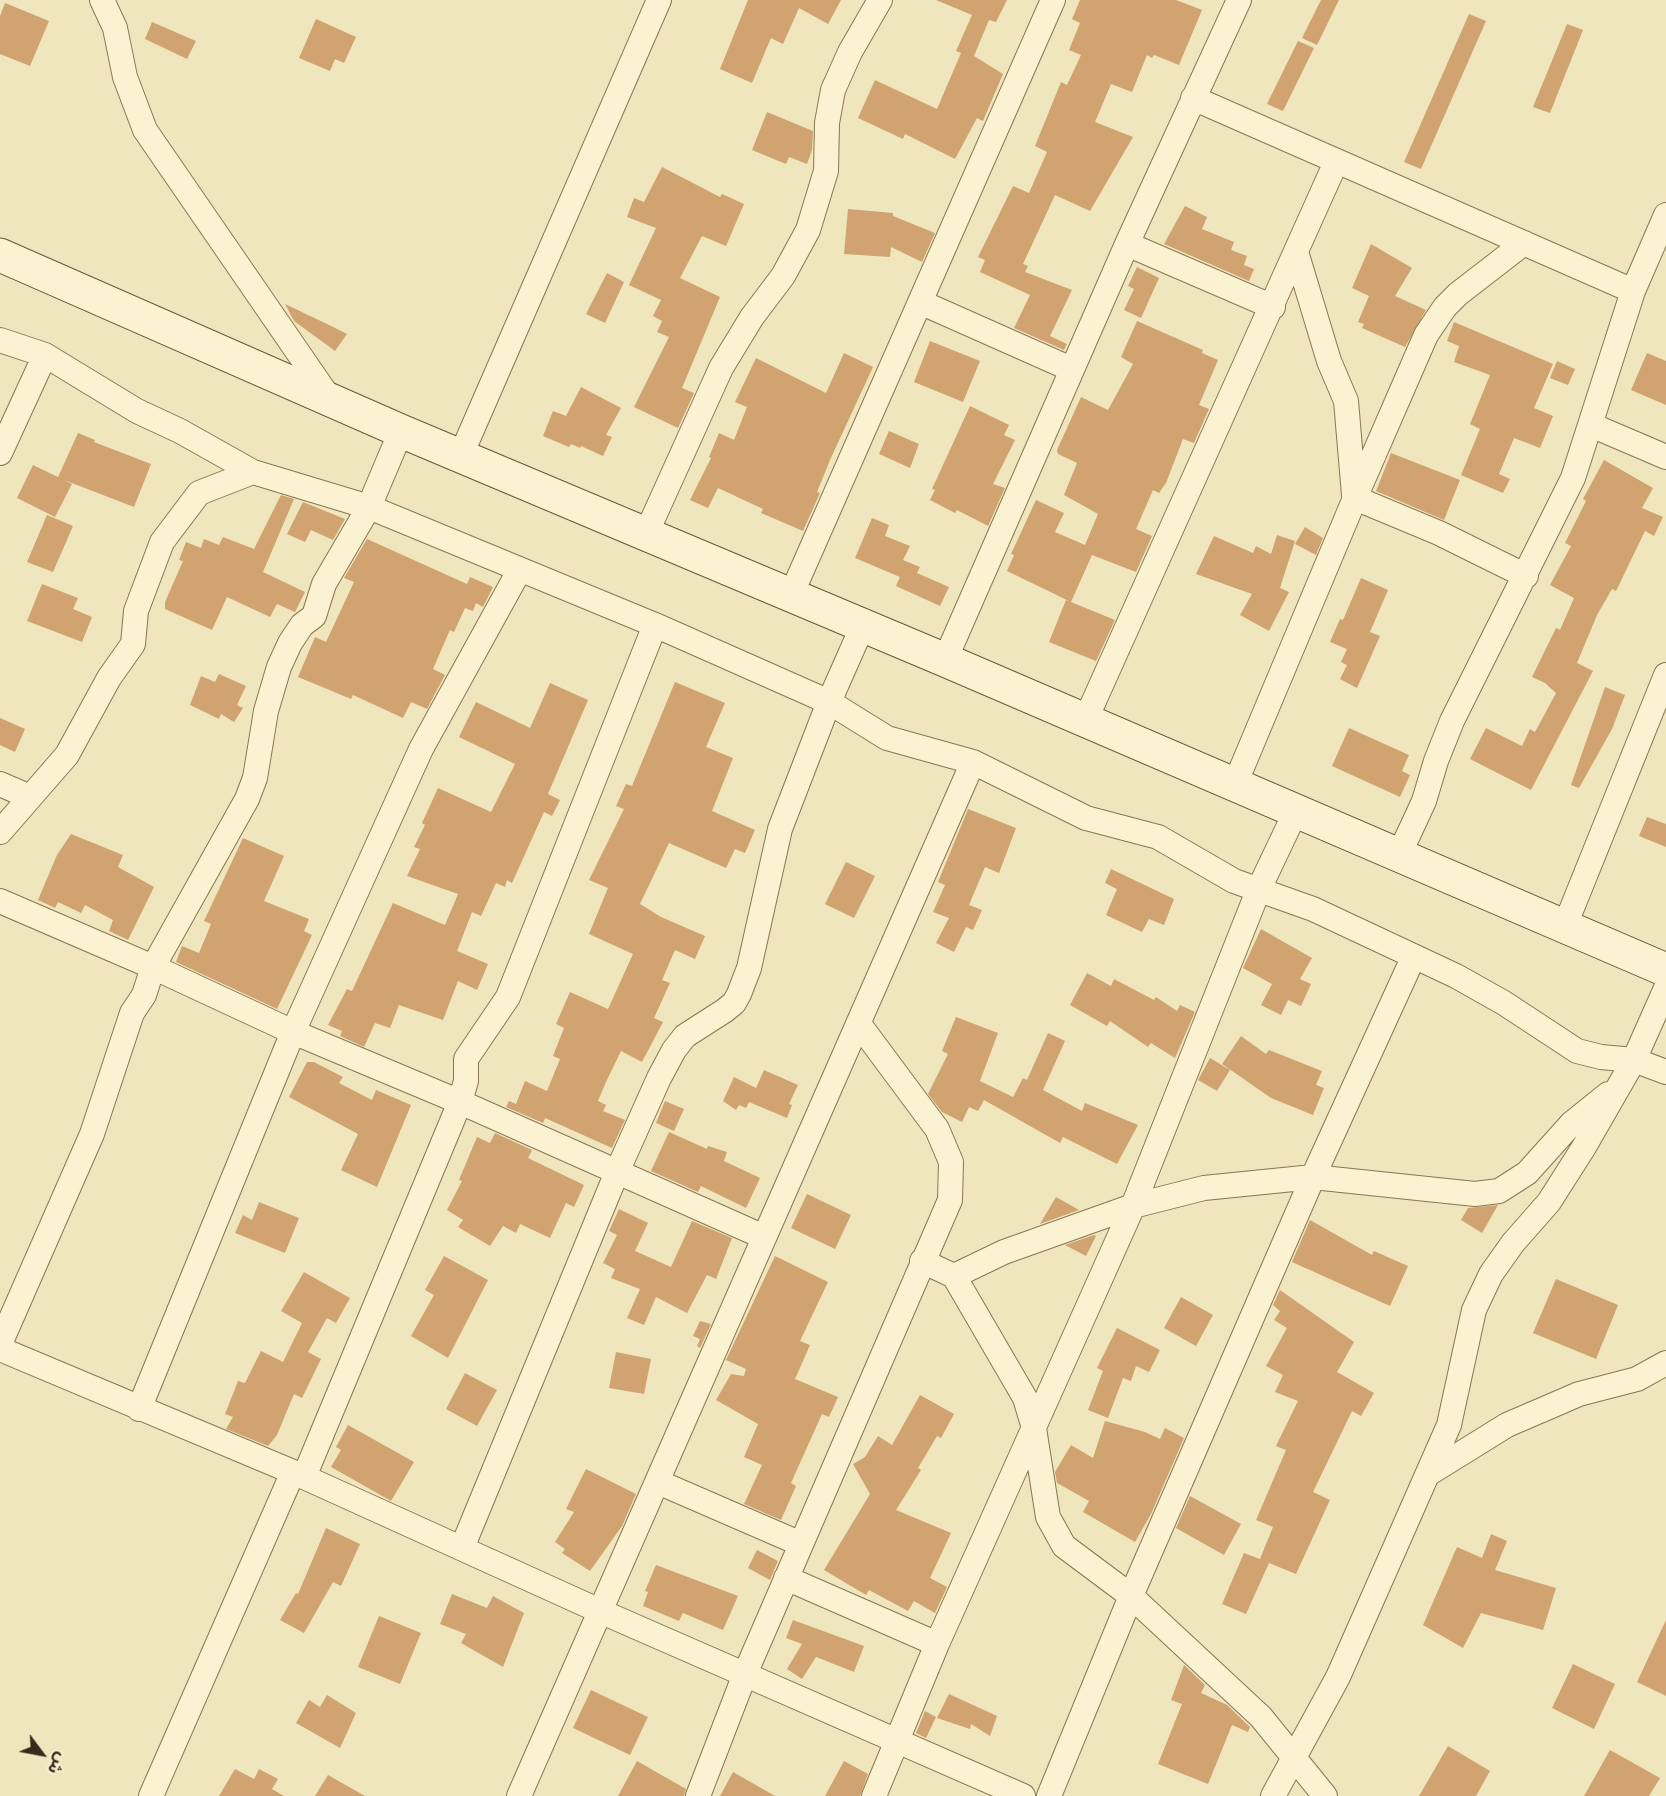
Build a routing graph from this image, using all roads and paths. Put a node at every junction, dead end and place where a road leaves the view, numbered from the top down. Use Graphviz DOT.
graph roads {
  1 [pos="102,0"];
  2 [pos="659,0"];
  3 [pos="880,0"];
  4 [pos="1053,0"];
  5 [pos="1239,0"];
  6 [pos="1193,98"];
  7 [pos="1336,162"];
  8 [pos="1666,215"];
  9 [pos="1524,243"];
  10 [pos="1127,244"];
  11 [pos="0,255"];
  12 [pos="1297,255"];
  13 [pos="1633,291"];
  14 [pos="920,302"];
  15 [pos="1273,307"];
  16 [pos="0,340"];
  17 [pos="45,355"];
  18 [pos="1071,369"];
  19 [pos="330,399"];
  20 [pos="1591,425"];
  21 [pos="401,431"];
  22 [pos="0,453"];
  23 [pos="461,455"];
  24 [pos="1666,457"];
  25 [pos="253,472"];
  26 [pos="1354,498"];
  27 [pos="369,507"];
  28 [pos="646,534"];
  29 [pos="519,571"];
  30 [pos="1526,576"];
  31 [pos="791,595"];
  32 [pos="655,625"];
  33 [pos="863,625"];
  34 [pos="945,660"];
  35 [pos="1666,675"];
  36 [pos="828,702"];
  37 [pos="1658,716"];
  38 [pos="1085,721"];
  39 [pos="973,762"];
  40 [pos="0,783"];
  41 [pos="1234,784"];
  42 [pos="30,797"];
  43 [pos="1296,811"];
  44 [pos="0,832"];
  45 [pos="1399,855"];
  46 [pos="1258,891"];
  47 [pos="0,901"];
  48 [pos="1564,928"];
  49 [pos="1413,958"];
  50 [pos="153,967"];
  51 [pos="1666,970"];
  52 [pos="1666,988"];
  53 [pos="859,1024"];
  54 [pos="292,1032"];
  55 [pos="1634,1060"];
  56 [pos="1666,1072"];
  57 [pos="1620,1084"];
  58 [pos="460,1102"];
  59 [pos="617,1172"];
  60 [pos="1313,1177"];
  61 [pos="1133,1206"];
  62 [pos="764,1237"];
  63 [pos="922,1261"];
  64 [pos="954,1276"];
  65 [pos="0,1344"];
  66 [pos="0,1349"];
  67 [pos="1666,1363"];
  68 [pos="140,1409"];
  69 [pos="1034,1428"];
  70 [pos="299,1474"];
  71 [pos="1428,1474"];
  72 [pos="658,1482"];
  73 [pos="801,1544"];
  74 [pos="462,1548"];
  75 [pos="786,1578"];
  76 [pos="1131,1596"];
  77 [pos="602,1612"];
  78 [pos="937,1644"];
  79 [pos="745,1674"];
  80 [pos="898,1740"];
  81 [pos="1295,1757"];
  82 [pos="155,1795"];
  83 [pos="519,1796"];
  84 [pos="698,1796"];
  85 [pos="874,1796"];
  86 [pos="1023,1796"];
  87 [pos="1048,1796"];
  88 [pos="1273,1796"];
  89 [pos="1325,1796"];
  1 -- 19 [label="street"];
  2 -- 23 [label="street"];
  3 -- 28 [label="street"];
  4 -- 14 [label="street"];
  5 -- 6 [label="street"];
  6 -- 7 [label="street"];
  6 -- 10 [label="street"];
  7 -- 9 [label="street"];
  7 -- 12 [label="street"];
  8 -- 13 [label="street"];
  9 -- 13 [label="street"];
  9 -- 26 [label="street"];
  10 -- 15 [label="street"];
  10 -- 18 [label="street"];
  11 -- 19 [label="street"];
  12 -- 15 [label="street"];
  12 -- 26 [label="street"];
  13 -- 20 [label="street"];
  14 -- 18 [label="street"];
  14 -- 31 [label="street"];
  15 -- 38 [label="street"];
  16 -- 17 [label="street"];
  17 -- 22 [label="street"];
  17 -- 25 [label="street"];
  18 -- 34 [label="street"];
  19 -- 21 [label="street"];
  20 -- 24 [label="street"];
  20 -- 30 [label="street"];
  21 -- 23 [label="street"];
  21 -- 27 [label="street"];
  23 -- 28 [label="street"];
  25 -- 27 [label="street"];
  25 -- 42 [label="street"];
  26 -- 30 [label="street"];
  26 -- 41 [label="street"];
  27 -- 29 [label="street"];
  27 -- 50 [label="street"];
  28 -- 31 [label="street"];
  29 -- 32 [label="street"];
  29 -- 54 [label="street"];
  30 -- 45 [label="street"];
  31 -- 33 [label="street"];
  32 -- 36 [label="street"];
  32 -- 58 [label="street"];
  33 -- 34 [label="street"];
  33 -- 36 [label="street"];
  34 -- 38 [label="street"];
  35 -- 37 [label="street"];
  36 -- 39 [label="street"];
  36 -- 59 [label="street"];
  37 -- 48 [label="street"];
  38 -- 41 [label="street"];
  39 -- 46 [label="street"];
  39 -- 53 [label="street"];
  40 -- 42 [label="street"];
  41 -- 43 [label="street"];
  42 -- 44 [label="street"];
  43 -- 45 [label="street"];
  43 -- 46 [label="street"];
  45 -- 48 [label="street"];
  46 -- 49 [label="street"];
  46 -- 61 [label="street"];
  47 -- 50 [label="street"];
  48 -- 51 [label="street"];
  49 -- 55 [label="street"];
  49 -- 60 [label="street"];
  50 -- 54 [label="street"];
  50 -- 65 [label="street"];
  52 -- 55 [label="street"];
  53 -- 62 [label="street"];
  53 -- 63 [label="street"];
  54 -- 58 [label="street"];
  54 -- 68 [label="street"];
  55 -- 56 [label="street"];
  55 -- 57 [label="street"];
  57 -- 60 [label="street"];
  57 -- 71 [label="street"];
  58 -- 59 [label="street"];
  58 -- 70 [label="street"];
  59 -- 62 [label="street"];
  59 -- 74 [label="street"];
  60 -- 61 [label="street"];
  60 -- 76 [label="street"];
  61 -- 64 [label="street"];
  61 -- 69 [label="street"];
  62 -- 72 [label="street"];
  63 -- 64 [label="street"];
  63 -- 73 [label="street"];
  64 -- 69 [label="street"];
  66 -- 68 [label="street"];
  67 -- 71 [label="street"];
  68 -- 70 [label="street"];
  69 -- 76 [label="street"];
  69 -- 78 [label="street"];
  70 -- 74 [label="street"];
  70 -- 82 [label="street"];
  71 -- 81 [label="street"];
  72 -- 73 [label="street"];
  72 -- 77 [label="street"];
  73 -- 75 [label="street"];
  74 -- 77 [label="street"];
  75 -- 78 [label="street"];
  75 -- 79 [label="street"];
  76 -- 81 [label="street"];
  76 -- 87 [label="street"];
  77 -- 79 [label="street"];
  77 -- 83 [label="street"];
  78 -- 80 [label="street"];
  79 -- 80 [label="street"];
  79 -- 84 [label="street"];
  80 -- 85 [label="street"];
  80 -- 86 [label="street"];
  81 -- 88 [label="street"];
  81 -- 89 [label="street"];
}
